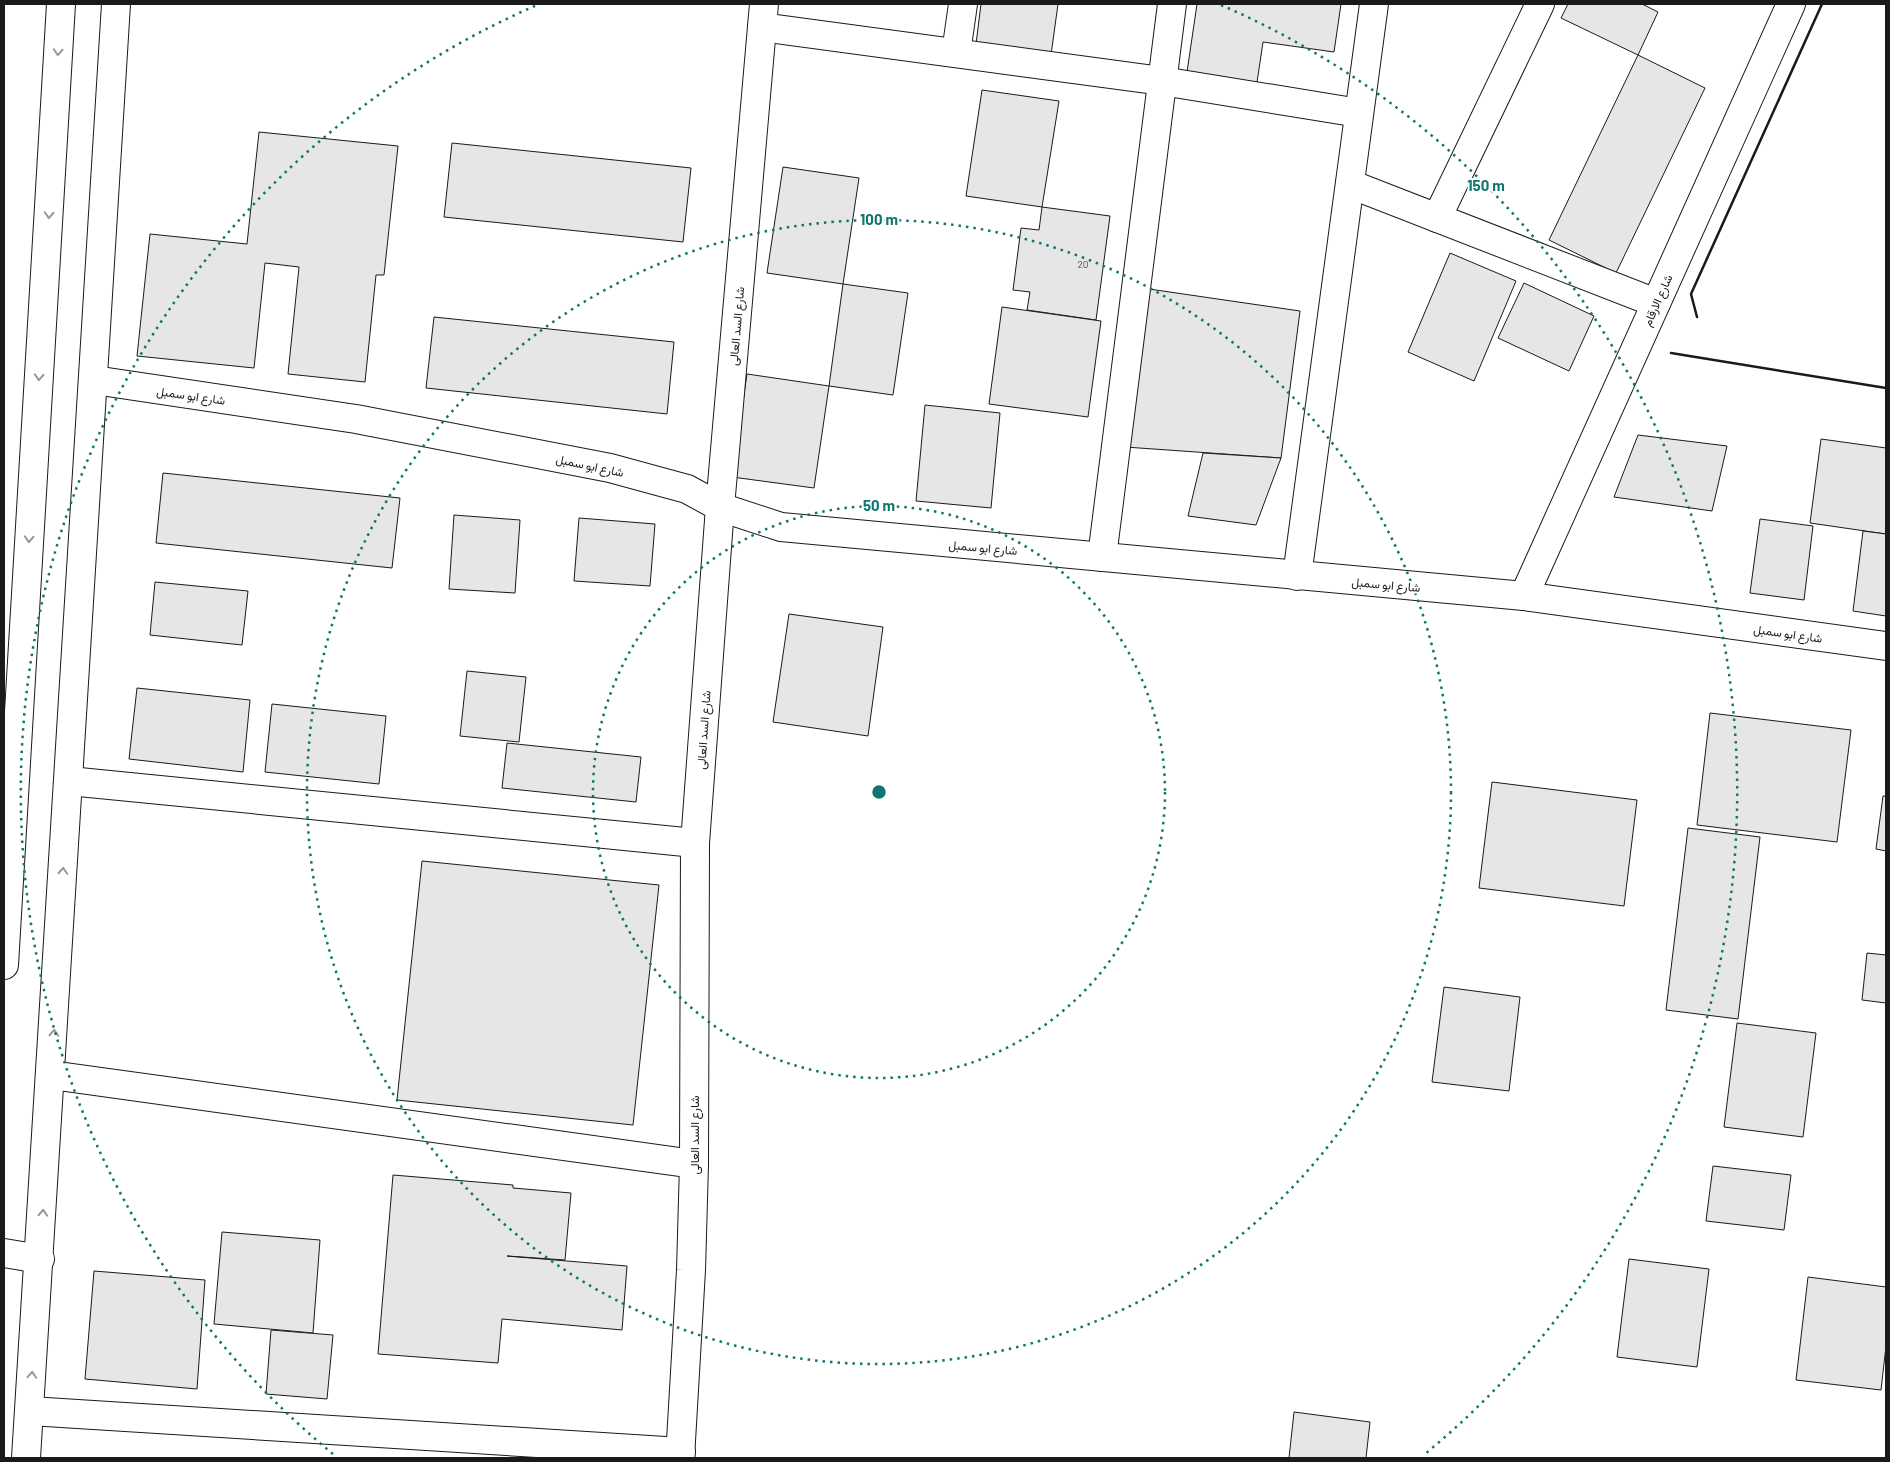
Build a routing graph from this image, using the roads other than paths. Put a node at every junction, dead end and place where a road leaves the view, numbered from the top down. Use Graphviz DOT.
graph roads {
  1 [pos="61,4"];
  2 [pos="116,4"];
  3 [pos="963,4"];
  4 [pos="1172,4"];
  5 [pos="1374,4"];
  6 [pos="1540,4"];
  7 [pos="1791,4"];
  8 [pos="763,15"];
  9 [pos="956,53"];
  10 [pos="1162,81"];
  11 [pos="1359,113"];
  12 [pos="1350,184"];
  13 [pos="1437,218"];
  14 [pos="1656,303"];
  15 [pos="94,380"];
  16 [pos="720,507"];
  17 [pos="1102,558"];
  18 [pos="1297,576"];
  19 [pos="1524,596"];
  20 [pos="1886,646"];
  21 [pos="69,781"];
  22 [pos="695,843"];
  23 [pos="4,966"];
  24 [pos="51,1075"];
  25 [pos="694,1164"];
  26 [pos="4,1253"];
  27 [pos="40,1259"];
  28 [pos="30,1411"];
  29 [pos="680,1455"];
  30 [pos="26,1458"];
  1 -- 23 [label="street, one-way"];
  2 -- 15 [label="street"];
  3 -- 9 [label="street"];
  4 -- 10 [label="street"];
  5 -- 11 [label="street"];
  6 -- 13 [label="street"];
  7 -- 14 [label="street, شارع الارقام"];
  8 -- 9 [label="street"];
  8 -- 16 [label="street, شارع السد العالى"];
  9 -- 10 [label="street"];
  10 -- 11 [label="street"];
  10 -- 17 [label="street"];
  11 -- 12 [label="street"];
  12 -- 13 [label="street"];
  12 -- 18 [label="street"];
  13 -- 14 [label="street"];
  14 -- 19 [label="street, شارع الارقام"];
  15 -- 16 [label="street, شارع ابو سمبل"];
  15 -- 21 [label="street"];
  16 -- 17 [label="street, شارع ابو سمبل"];
  16 -- 22 [label="street, شارع السد العالى"];
  17 -- 18 [label="street, شارع ابو سمبل"];
  18 -- 19 [label="street, شارع ابو سمبل"];
  19 -- 20 [label="street, شارع ابو سمبل"];
  21 -- 22 [label="street"];
  24 -- 21 [label="street, one-way"];
  22 -- 25 [label="street, شارع السد العالى"];
  24 -- 25 [label="street"];
  27 -- 24 [label="street, one-way"];
  25 -- 29 [label="street, شارع السد العالى"];
  26 -- 27 [label="street"];
  28 -- 27 [label="street, one-way"];
  28 -- 29 [label="street"];
  28 -- 30 [label="street"];
}
